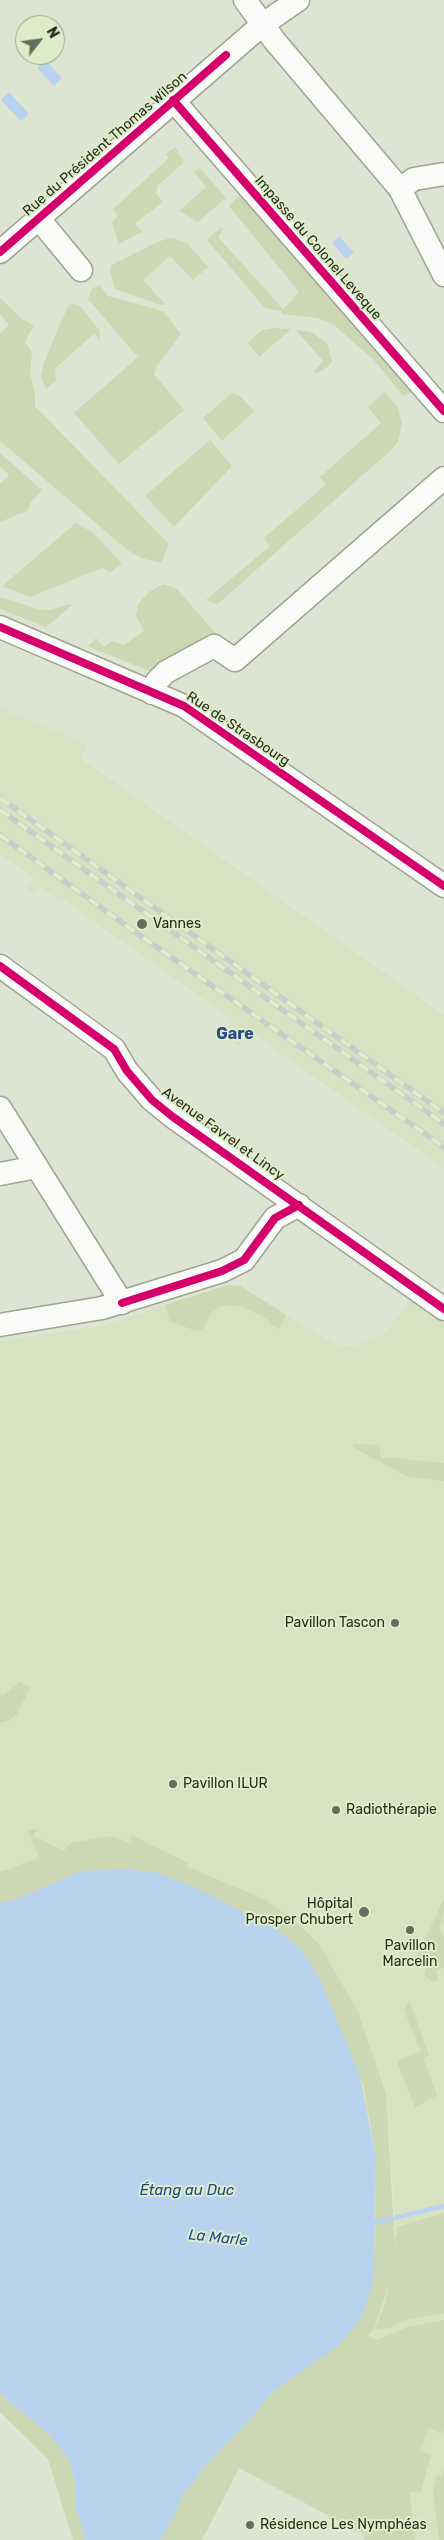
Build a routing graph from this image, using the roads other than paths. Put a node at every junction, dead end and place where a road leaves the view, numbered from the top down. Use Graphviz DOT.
graph roads {
  1 [pos="245,0"];
  2 [pos="298,0"];
  3 [pos="262,25"];
  4 [pos="173,100"];
  5 [pos="444,174"];
  6 [pos="400,189"];
  7 [pos="39,218"];
  8 [pos="0,252"];
  9 [pos="81,270"];
  10 [pos="444,275"];
  11 [pos="444,411"];
  12 [pos="444,478"];
  13 [pos="0,627"];
  14 [pos="152,693"];
  15 [pos="444,886"];
  16 [pos="0,966"];
  17 [pos="0,1108"];
  18 [pos="37,1167"];
  19 [pos="0,1174"];
  20 [pos="299,1205"];
  21 [pos="122,1303"];
  22 [pos="444,1309"];
  23 [pos="0,1325"];
  1 -- 3 [label="street"];
  2 -- 3 [label="street, Rue du Président Thomas Wilson"];
  3 -- 4 [label="street, Rue du Président Thomas Wilson"];
  3 -- 6 [label="street"];
  4 -- 7 [label="street, Rue du Président Thomas Wilson"];
  4 -- 11 [label="street, Impasse du Colonel Leveque"];
  5 -- 6 [label="street"];
  6 -- 10 [label="street"];
  7 -- 8 [label="street, Rue du Président Thomas Wilson"];
  7 -- 9 [label="street"];
  12 -- 14 [label="street"];
  13 -- 14 [label="street, Rue de Strasbourg"];
  14 -- 15 [label="street, Rue de Strasbourg"];
  16 -- 20 [label="street, Avenue Favrel et Lincy"];
  17 -- 18 [label="street"];
  18 -- 19 [label="street"];
  18 -- 21 [label="street"];
  20 -- 21 [label="street"];
  20 -- 22 [label="street, Avenue Favrel et Lincy"];
  21 -- 23 [label="street"];
}
